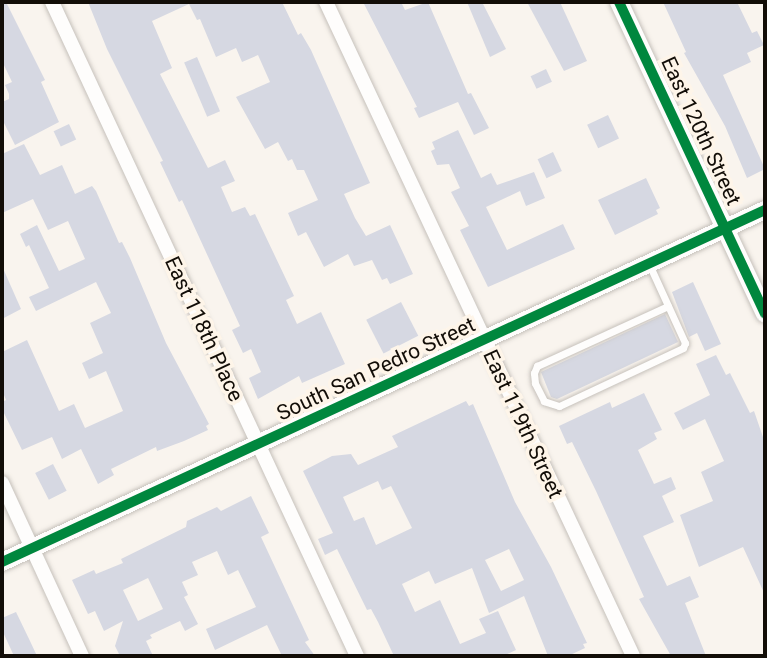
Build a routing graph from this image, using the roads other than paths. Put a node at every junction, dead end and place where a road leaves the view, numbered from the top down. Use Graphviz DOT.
graph roads {
  1 [pos="52,2"];
  2 [pos="326,2"];
  3 [pos="620,2"];
  4 [pos="765,209"];
  5 [pos="725,228"];
  6 [pos="649,263"];
  7 [pos="668,306"];
  8 [pos="765,314"];
  9 [pos="484,340"];
  10 [pos="258,446"];
  11 [pos="2,483"];
  12 [pos="32,548"];
  13 [pos="2,562"];
  14 [pos="82,656"];
  15 [pos="357,656"];
  16 [pos="633,656"];
  1 -- 10 [label="street, East 118th Place"];
  2 -- 9 [label="street, East 119th Street"];
  3 -- 5 [label="street, East 120th Street"];
  4 -- 5 [label="street, South San Pedro Street"];
  5 -- 6 [label="street, South San Pedro Street"];
  5 -- 8 [label="street, East 120th Street"];
  6 -- 7 [label="lane"];
  6 -- 9 [label="street, South San Pedro Street"];
  7 -- 7 [label="lane"];
  9 -- 10 [label="street, South San Pedro Street"];
  9 -- 16 [label="street, East 119th Street"];
  10 -- 12 [label="street, South San Pedro Street"];
  10 -- 15 [label="street, East 118th Place"];
  11 -- 12 [label="street"];
  12 -- 13 [label="street, South San Pedro Street"];
  12 -- 14 [label="street"];
}
